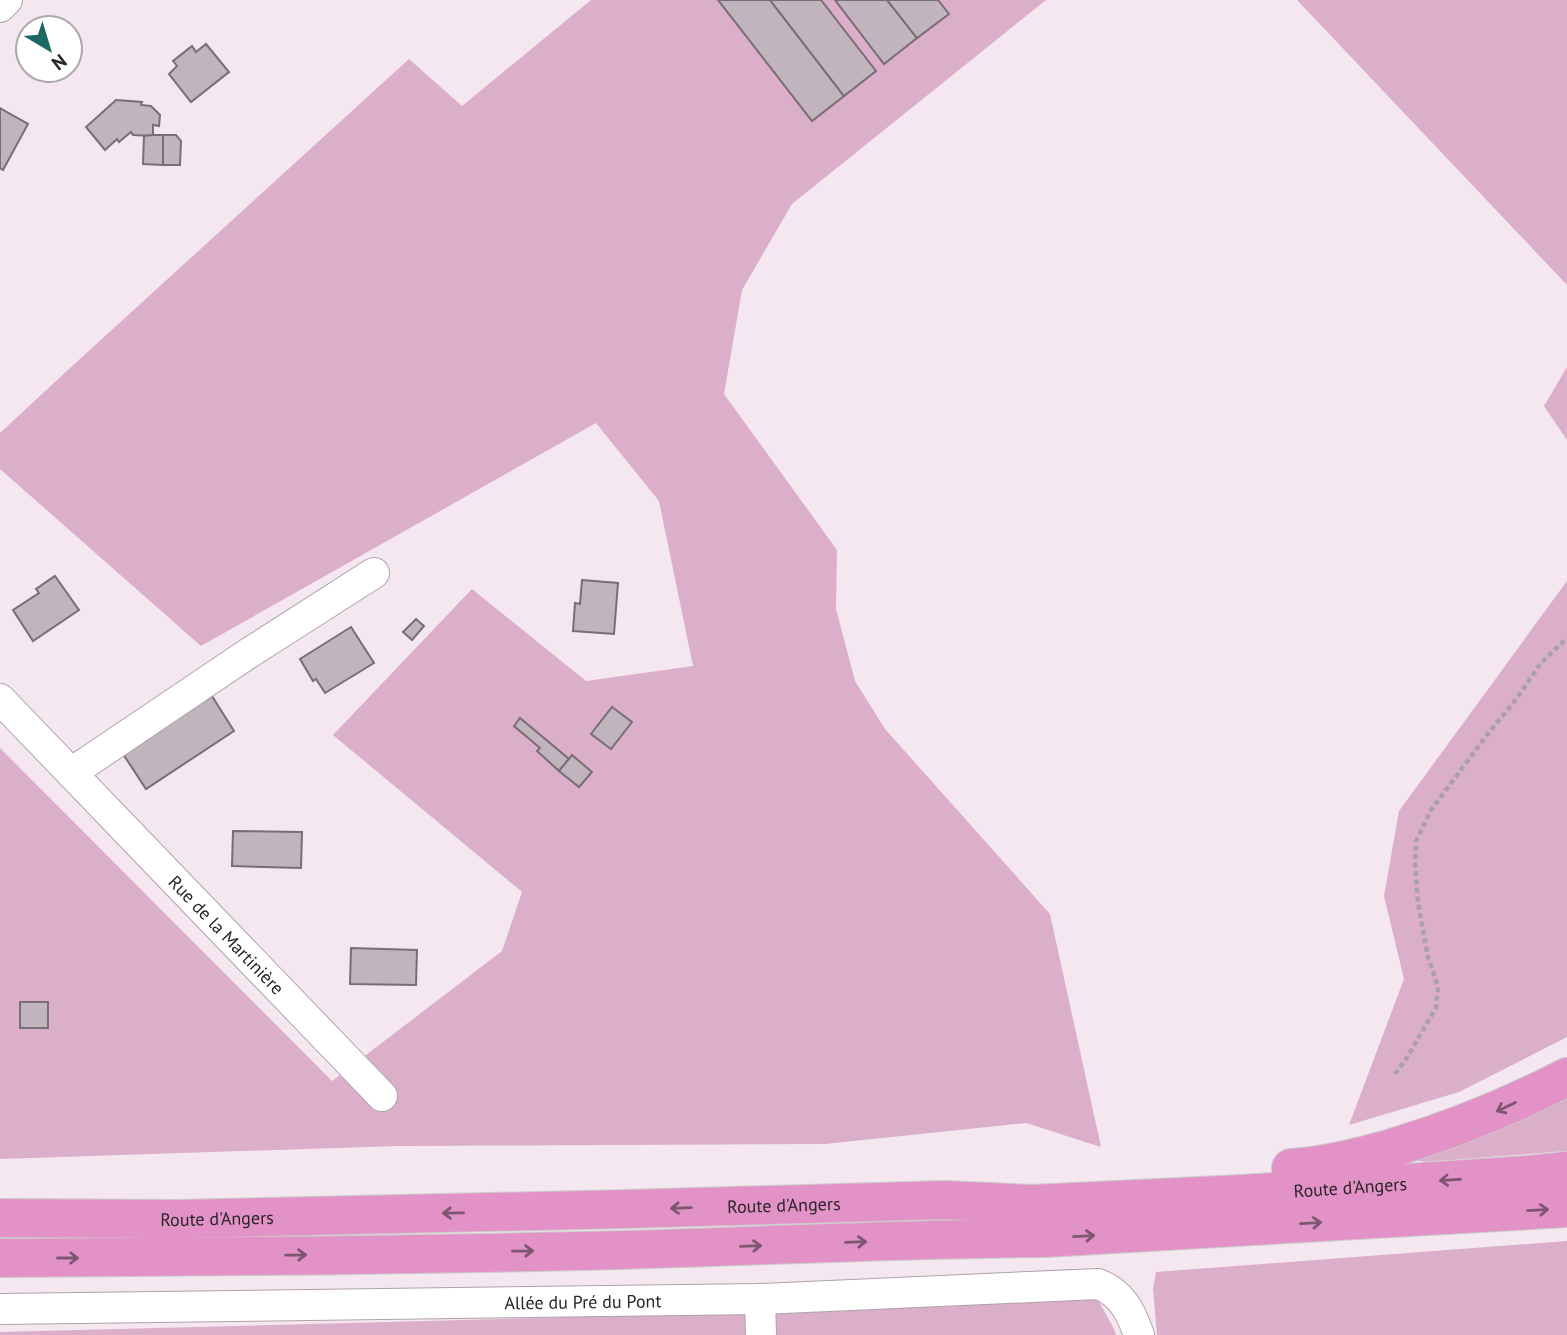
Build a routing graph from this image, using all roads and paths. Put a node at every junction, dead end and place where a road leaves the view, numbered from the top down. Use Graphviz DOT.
graph roads {
  1 [pos="7,0"];
  2 [pos="0,7"];
  3 [pos="374,573"];
  4 [pos="1567,638"];
  5 [pos="0,699"];
  6 [pos="71,773"];
  7 [pos="1395,1074"];
  8 [pos="1567,1077"];
  9 [pos="382,1096"];
  10 [pos="1567,1171"];
  11 [pos="945,1200"];
  12 [pos="1567,1208"];
  13 [pos="0,1218"];
  14 [pos="0,1258"];
  15 [pos="760,1299"];
  16 [pos="0,1310"];
  17 [pos="761,1335"];
  18 [pos="1139,1335"];
  1 -- 2 [label="street"];
  3 -- 6 [label="street"];
  4 -- 7 [label="path"];
  5 -- 6 [label="street, Rue de la Martinière"];
  6 -- 9 [label="street, Rue de la Martinière"];
  8 -- 11 [label="highway, one-way"];
  10 -- 11 [label="highway, Route d'Angers, one-way"];
  11 -- 13 [label="highway, Route d'Angers, one-way"];
  14 -- 12 [label="highway, Route d'Angers, one-way"];
  15 -- 16 [label="street, Allée du Pré du Pont"];
  15 -- 17 [label="street"];
  15 -- 18 [label="street, Allée du Pré du Pont"];
}
